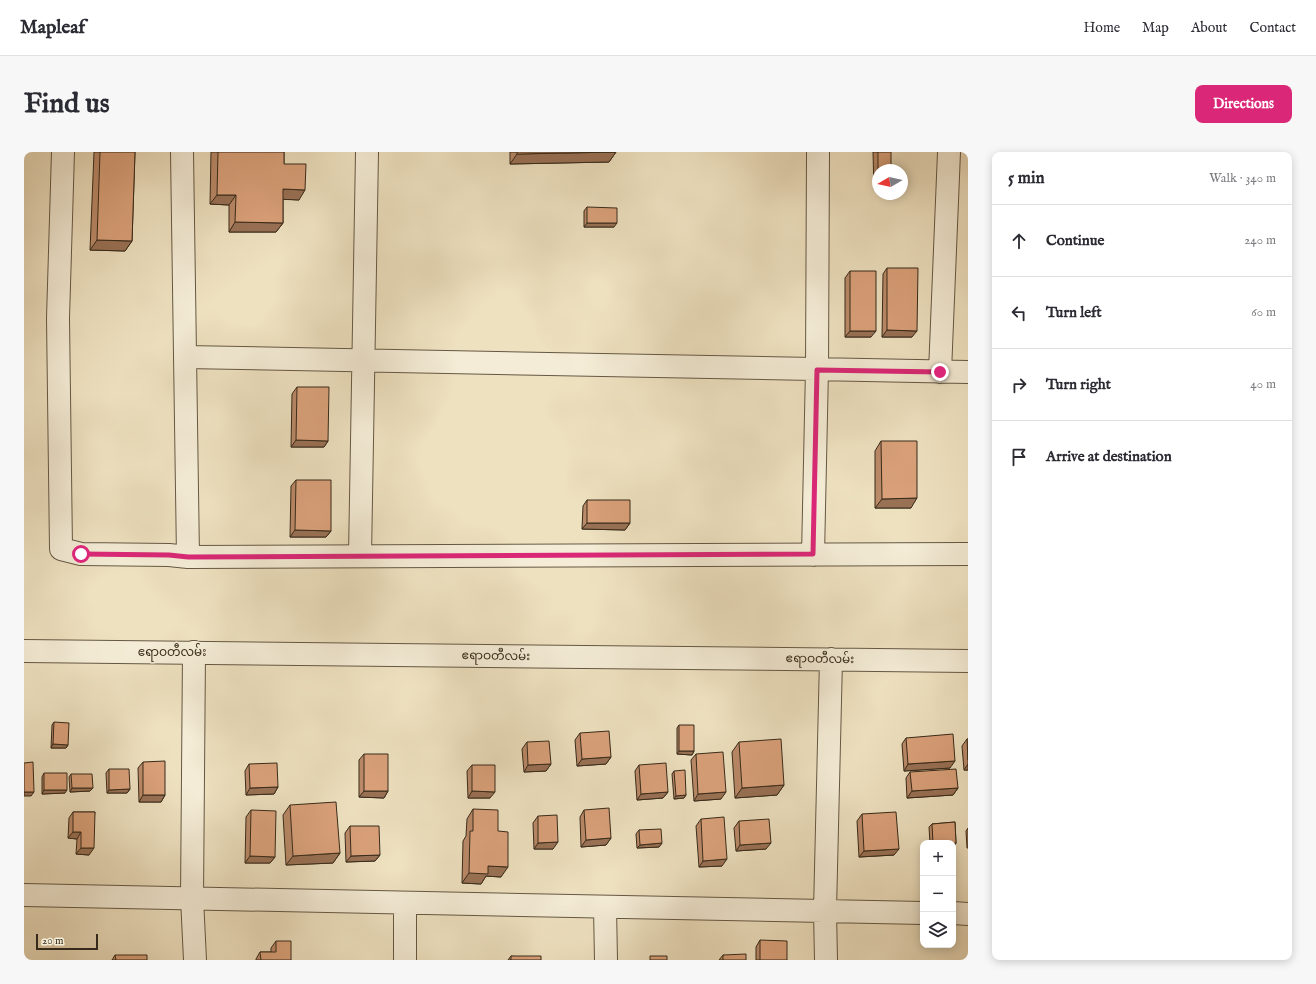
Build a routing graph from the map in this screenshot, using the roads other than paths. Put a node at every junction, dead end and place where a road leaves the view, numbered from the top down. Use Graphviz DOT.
graph roads {
  1 [pos="62,152"];
  2 [pos="182,152"];
  3 [pos="367,152"];
  4 [pos="818,152"];
  5 [pos="949,152"];
  6 [pos="185,357"];
  7 [pos="363,361"];
  8 [pos="817,370"];
  9 [pos="940,372"];
  10 [pos="968,372"];
  11 [pos="813,554"];
  12 [pos="968,554"];
  13 [pos="360,556"];
  14 [pos="188,557"];
  15 [pos="24,651"];
  16 [pos="194,652"];
  17 [pos="831,659"];
  18 [pos="968,661"];
  19 [pos="24,895"];
  20 [pos="192,898"];
  21 [pos="405,903"];
  22 [pos="605,907"];
  23 [pos="825,911"];
  24 [pos="920,913"];
  25 [pos="956,913"];
  26 [pos="968,914"];
  27 [pos="195,960"];
  28 [pos="405,960"];
  29 [pos="606,960"];
  30 [pos="826,960"];
  1 -- 14 [label="street"];
  2 -- 6 [label="street"];
  3 -- 7 [label="street"];
  4 -- 8 [label="street"];
  5 -- 9 [label="street"];
  6 -- 7 [label="street"];
  6 -- 14 [label="street"];
  7 -- 8 [label="street"];
  7 -- 13 [label="street"];
  8 -- 9 [label="street"];
  8 -- 11 [label="street"];
  9 -- 10 [label="street"];
  11 -- 12 [label="street"];
  11 -- 13 [label="street"];
  13 -- 14 [label="street"];
  15 -- 16 [label="street, ဧရာဝတီလမ်း"];
  16 -- 17 [label="street, ဧရာဝတီလမ်း"];
  16 -- 20 [label="street"];
  17 -- 18 [label="street, ဧရာဝတီလမ်း"];
  17 -- 23 [label="street"];
  19 -- 20 [label="street"];
  20 -- 21 [label="street"];
  20 -- 27 [label="street"];
  21 -- 22 [label="street"];
  21 -- 28 [label="street"];
  22 -- 23 [label="street"];
  22 -- 29 [label="street"];
  23 -- 24 [label="street"];
  23 -- 30 [label="street"];
  25 -- 26 [label="street"];
}
